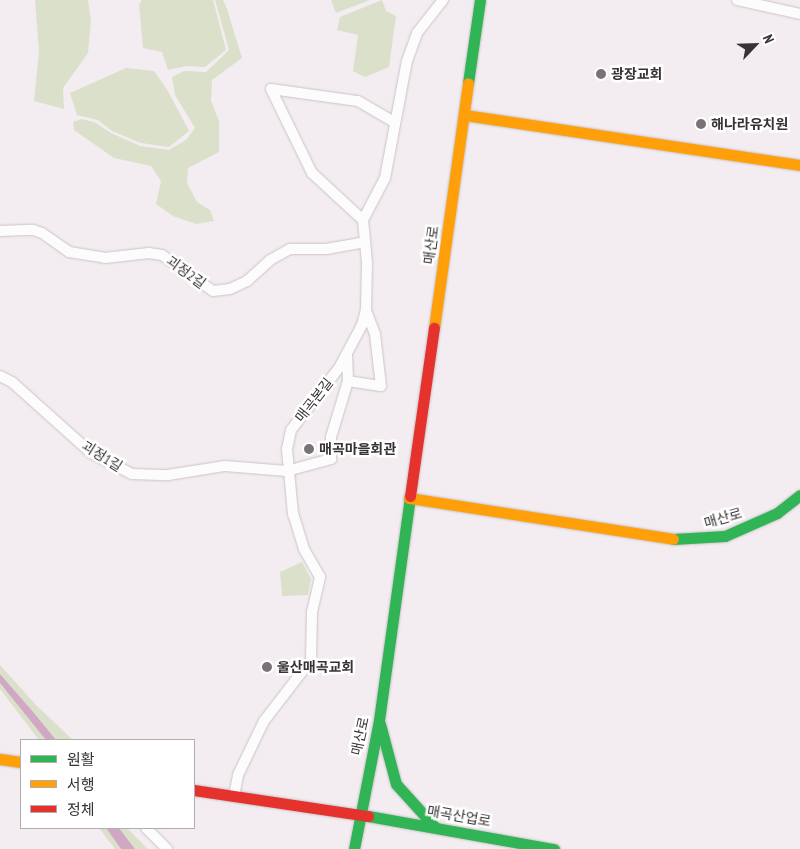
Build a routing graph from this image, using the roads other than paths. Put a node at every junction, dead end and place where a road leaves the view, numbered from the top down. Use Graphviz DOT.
graph roads {
  1 [pos="444,0"];
  2 [pos="480,0"];
  3 [pos="737,0"];
  4 [pos="800,14"];
  5 [pos="465,115"];
  6 [pos="394,122"];
  7 [pos="800,165"];
  8 [pos="364,220"];
  9 [pos="0,231"];
  10 [pos="365,242"];
  11 [pos="366,310"];
  12 [pos="347,356"];
  13 [pos="0,376"];
  14 [pos="348,381"];
  15 [pos="287,471"];
  16 [pos="800,495"];
  17 [pos="409,498"];
  18 [pos="379,720"];
  19 [pos="0,758"];
  20 [pos="20,762"];
  21 [pos="195,790"];
  22 [pos="234,796"];
  23 [pos="359,815"];
  24 [pos="434,826"];
  25 [pos="147,829"];
  26 [pos="167,849"];
  27 [pos="354,849"];
  28 [pos="554,849"];
  1 -- 6 [label="street, 매곡본길"];
  2 -- 5 [label="street, 매산로"];
  3 -- 4 [label="street"];
  5 -- 7 [label="street"];
  5 -- 17 [label="street, 매산로"];
  6 -- 8 [label="street, 매곡본길"];
  6 -- 8 [label="street"];
  8 -- 10 [label="street, 매곡본길"];
  9 -- 10 [label="street, 괴정2길"];
  10 -- 11 [label="street, 매곡본길"];
  11 -- 12 [label="street, 매곡본길"];
  11 -- 14 [label="street"];
  12 -- 14 [label="street"];
  12 -- 15 [label="street, 매곡본길"];
  13 -- 15 [label="street, 괴정1길"];
  14 -- 15 [label="street, 괴정1길"];
  15 -- 22 [label="street, 매곡본길"];
  16 -- 17 [label="street, 매산로"];
  17 -- 18 [label="street, 매산로"];
  18 -- 23 [label="street, 매산로"];
  18 -- 24 [label="street"];
  19 -- 20 [label="street"];
  21 -- 22 [label="street"];
  22 -- 23 [label="street"];
  23 -- 24 [label="street, 매곡산업로"];
  23 -- 27 [label="street, 매산로"];
  24 -- 28 [label="street, 매곡산업로"];
  25 -- 26 [label="street"];
}
